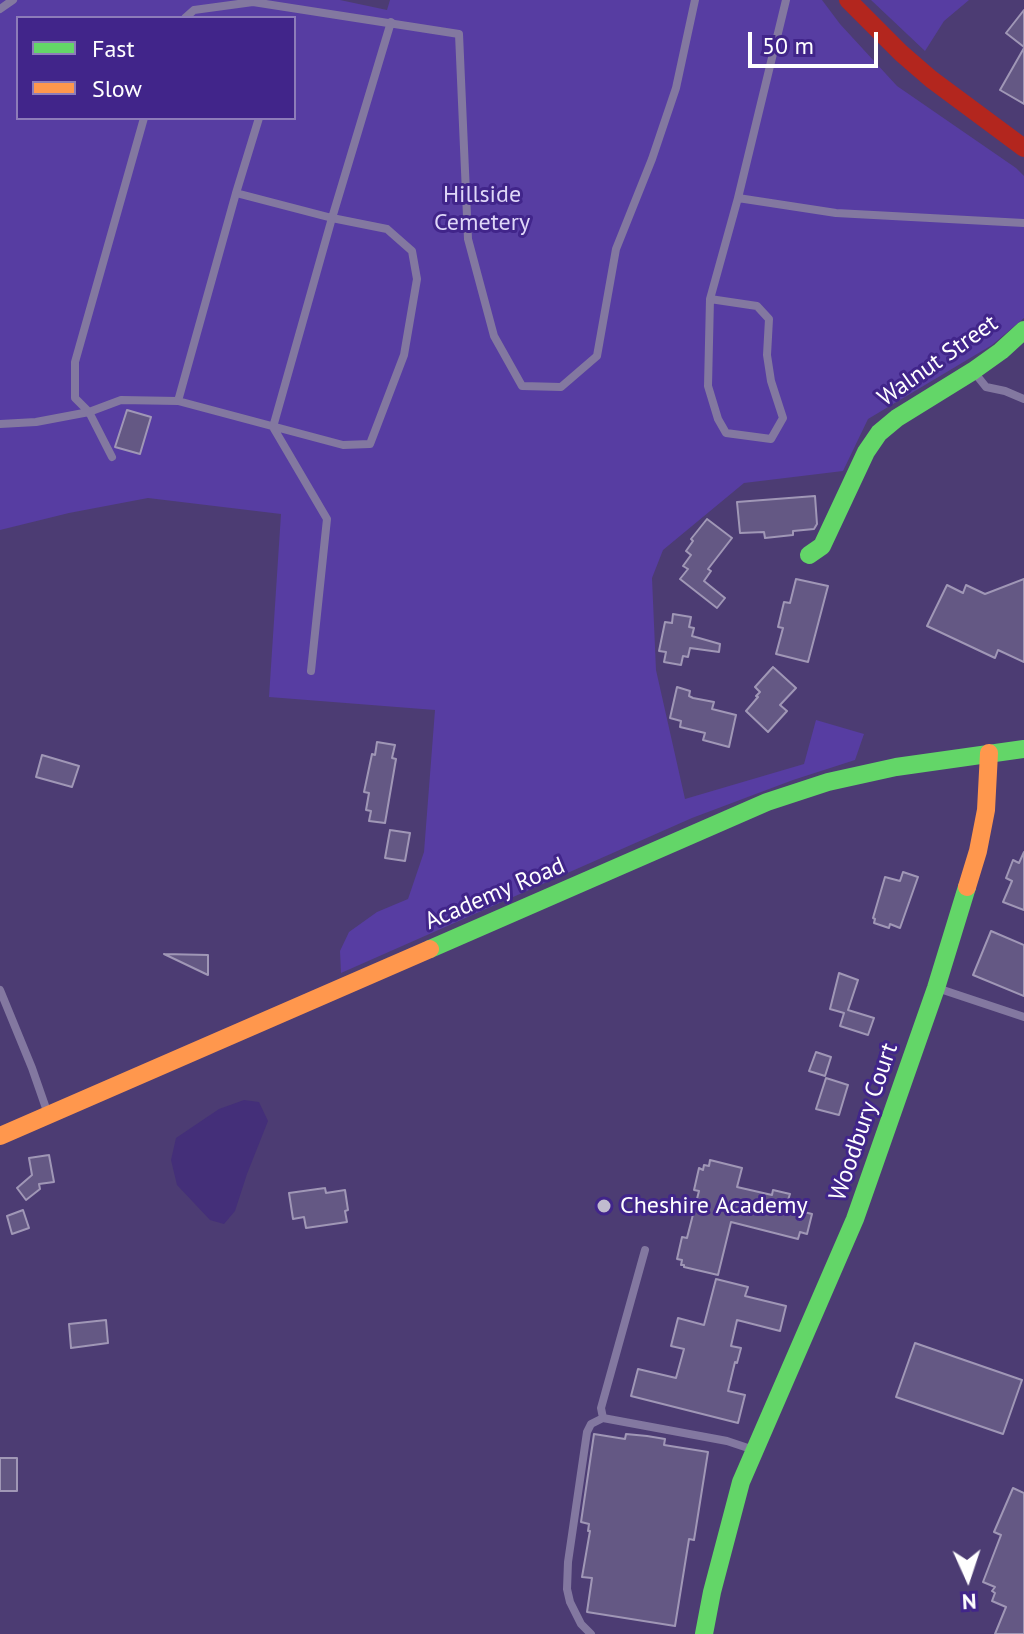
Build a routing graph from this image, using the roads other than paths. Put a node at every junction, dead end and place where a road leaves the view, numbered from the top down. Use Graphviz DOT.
graph roads {
  1 [pos="13,0"];
  2 [pos="695,0"];
  3 [pos="786,0"];
  4 [pos="848,0"];
  5 [pos="293,8"];
  6 [pos="0,9"];
  7 [pos="187,16"];
  8 [pos="291,16"];
  9 [pos="391,22"];
  10 [pos="143,120"];
  11 [pos="258,120"];
  12 [pos="1024,148"];
  13 [pos="236,193"];
  14 [pos="738,198"];
  15 [pos="332,218"];
  16 [pos="1024,223"];
  17 [pos="710,299"];
  18 [pos="1024,330"];
  19 [pos="973,371"];
  20 [pos="1024,399"];
  21 [pos="178,401"];
  22 [pos="89,412"];
  23 [pos="0,424"];
  24 [pos="273,427"];
  25 [pos="112,457"];
  26 [pos="809,555"];
  27 [pos="311,671"];
  28 [pos="1024,749"];
  29 [pos="989,753"];
  30 [pos="936,988"];
  31 [pos="0,990"];
  32 [pos="1024,1017"];
  33 [pos="48,1115"];
  34 [pos="0,1136"];
  35 [pos="645,1250"];
  36 [pos="603,1418"];
  37 [pos="754,1451"];
  38 [pos="591,1634"];
  39 [pos="704,1634"];
  1 -- 6 [label="lane"];
  2 -- 9 [label="lane"];
  3 -- 14 [label="lane"];
  4 -- 12 [label="street"];
  5 -- 7 [label="lane"];
  5 -- 8 [label="lane"];
  5 -- 9 [label="lane"];
  9 -- 15 [label="lane"];
  10 -- 22 [label="lane"];
  11 -- 13 [label="lane"];
  13 -- 15 [label="lane"];
  13 -- 21 [label="lane"];
  14 -- 16 [label="lane"];
  14 -- 17 [label="lane"];
  15 -- 24 [label="lane"];
  15 -- 24 [label="lane"];
  17 -- 17 [label="lane"];
  18 -- 19 [label="street, Walnut Street"];
  19 -- 20 [label="lane"];
  19 -- 26 [label="street, Walnut Street"];
  21 -- 22 [label="lane"];
  21 -- 24 [label="lane"];
  22 -- 23 [label="lane"];
  22 -- 25 [label="lane"];
  24 -- 27 [label="lane"];
  28 -- 29 [label="street, Academy Road"];
  29 -- 30 [label="street, Woodbury Court"];
  29 -- 33 [label="street, Academy Road"];
  30 -- 32 [label="lane"];
  30 -- 37 [label="street, Woodbury Court"];
  31 -- 33 [label="lane"];
  33 -- 34 [label="street, Academy Road"];
  35 -- 36 [label="lane"];
  36 -- 37 [label="lane"];
  36 -- 38 [label="lane"];
  37 -- 39 [label="street, Woodbury Court"];
}
